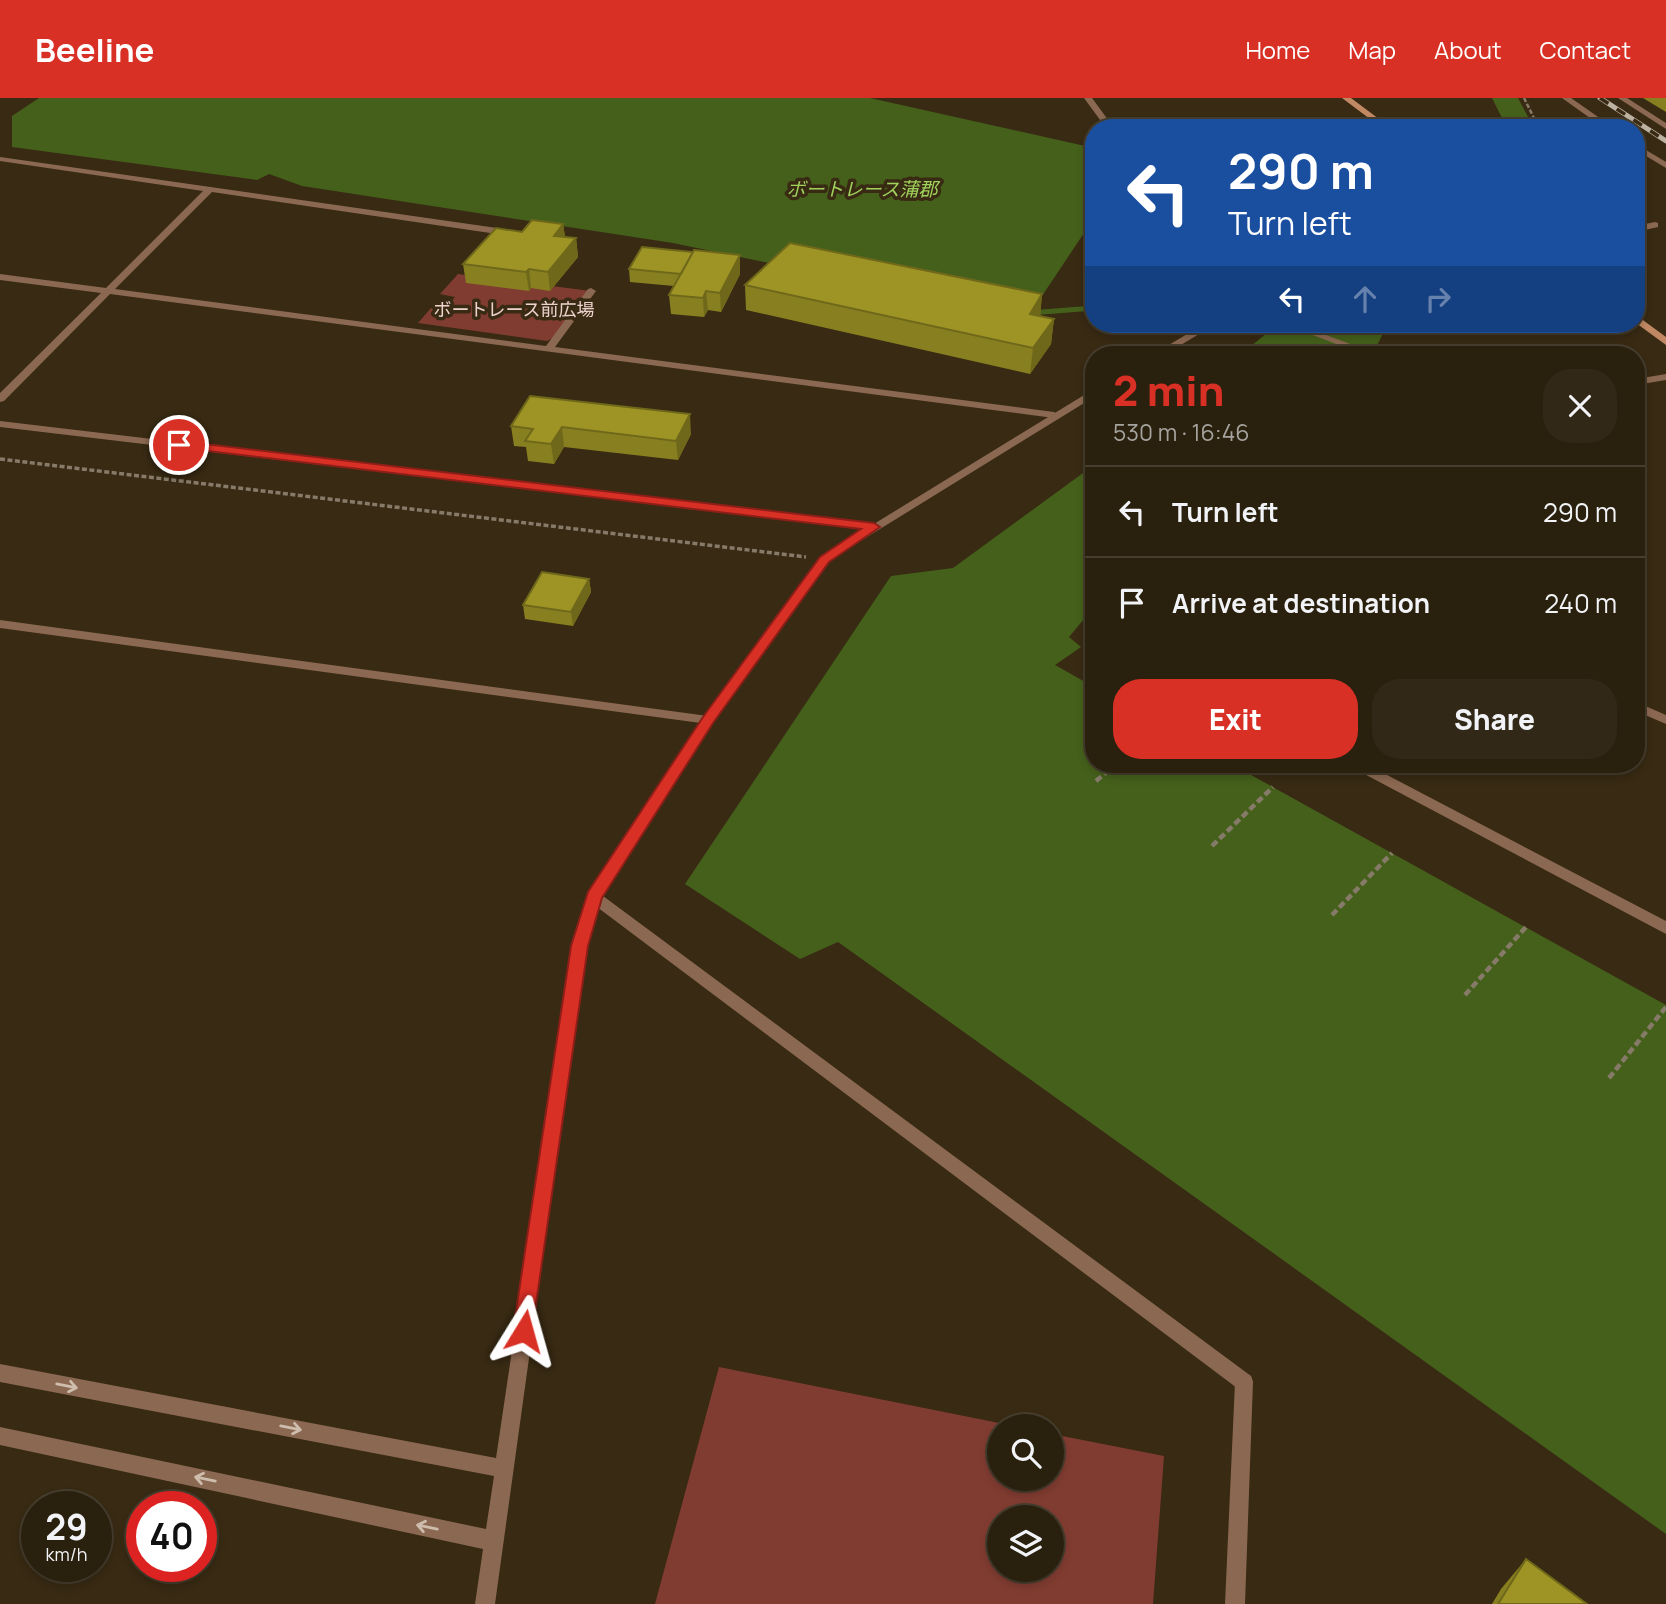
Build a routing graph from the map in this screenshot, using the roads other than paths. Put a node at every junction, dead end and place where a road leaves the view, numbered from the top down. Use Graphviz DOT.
graph roads {
  1 [pos="1088,98"];
  2 [pos="1346,98"];
  3 [pos="1566,98"];
  4 [pos="1622,98"];
  5 [pos="1103,119"];
  6 [pos="1375,119"];
  7 [pos="1597,119"];
  8 [pos="1666,127"];
  9 [pos="1645,152"];
  10 [pos="0,159"];
  11 [pos="1666,166"];
  12 [pos="209,190"];
  13 [pos="1655,225"];
  14 [pos="1645,227"];
  15 [pos="497,231"];
  16 [pos="0,277"];
  17 [pos="109,291"];
  18 [pos="591,291"];
  19 [pos="1645,325"];
  20 [pos="1195,333"];
  21 [pos="1314,333"];
  22 [pos="1666,342"];
  23 [pos="1173,346"];
  24 [pos="1349,346"];
  25 [pos="550,348"];
  26 [pos="1666,377"];
  27 [pos="1645,380"];
  28 [pos="1085,397"];
  29 [pos="0,399"];
  30 [pos="1054,415"];
  31 [pos="0,424"];
  32 [pos="874,527"];
  33 [pos="0,624"];
  34 [pos="1645,710"];
  35 [pos="708,720"];
  36 [pos="1666,720"];
  37 [pos="1373,773"];
  38 [pos="594,897"];
  39 [pos="1666,928"];
  40 [pos="0,1373"];
  41 [pos="0,1436"];
  42 [pos="504,1469"];
  43 [pos="494,1541"];
  44 [pos="485,1604"];
  45 [pos="1235,1604"];
  1 -- 5 [label="street"];
  2 -- 6 [label="main road"];
  3 -- 7 [label="street"];
  4 -- 8 [label="street"];
  9 -- 11 [label="street"];
  10 -- 12 [label="street"];
  12 -- 15 [label="street"];
  12 -- 17 [label="street"];
  13 -- 14 [label="street"];
  16 -- 17 [label="street"];
  17 -- 25 [label="street"];
  17 -- 29 [label="street"];
  18 -- 25 [label="street"];
  19 -- 22 [label="main road"];
  20 -- 23 [label="street"];
  21 -- 24 [label="street"];
  25 -- 30 [label="street"];
  26 -- 27 [label="street"];
  28 -- 30 [label="street"];
  30 -- 32 [label="street"];
  31 -- 32 [label="street"];
  32 -- 35 [label="street"];
  33 -- 35 [label="street"];
  34 -- 36 [label="street"];
  35 -- 38 [label="street"];
  37 -- 39 [label="street"];
  38 -- 42 [label="street"];
  38 -- 45 [label="street"];
  40 -- 42 [label="street, one-way"];
  43 -- 41 [label="street, one-way"];
  42 -- 43 [label="street"];
  43 -- 44 [label="street"];
}
